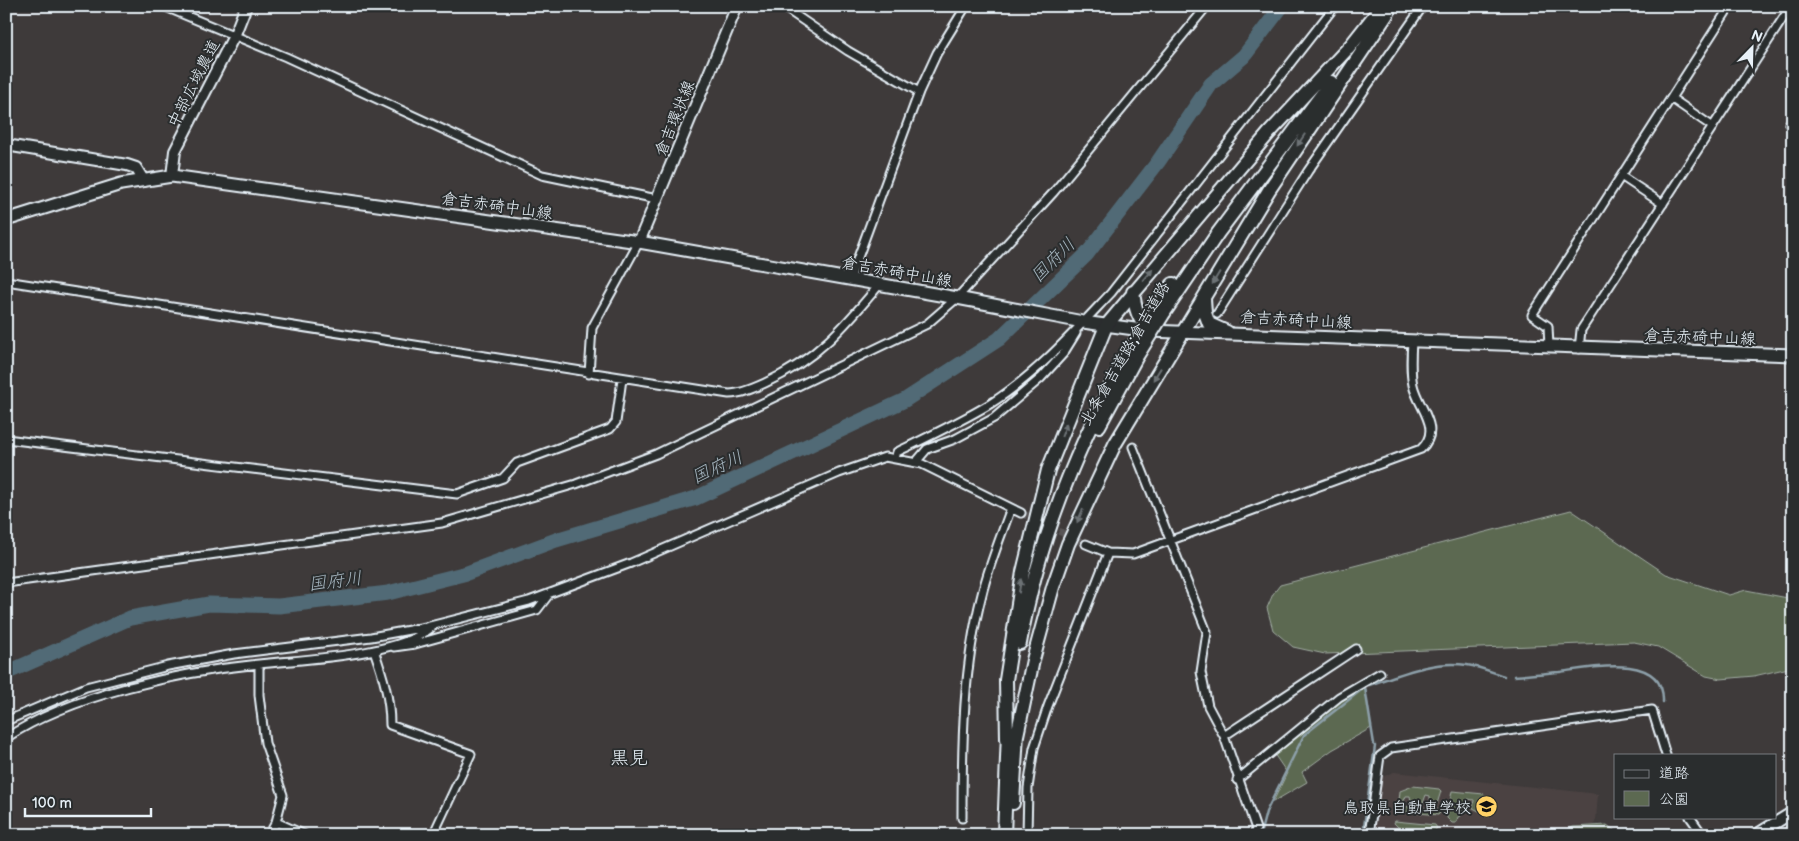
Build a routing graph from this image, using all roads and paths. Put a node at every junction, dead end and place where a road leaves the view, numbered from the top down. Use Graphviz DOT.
graph roads {
  1 [pos="163,6"];
  2 [pos="246,6"];
  3 [pos="737,6"];
  4 [pos="782,6"];
  5 [pos="966,6"];
  6 [pos="1207,6"];
  7 [pos="1335,6"];
  8 [pos="1423,6"];
  9 [pos="1730,6"];
  10 [pos="1791,7"];
  11 [pos="1388,8"];
  12 [pos="235,34"];
  13 [pos="1353,43"];
  14 [pos="919,92"];
  15 [pos="1670,98"];
  16 [pos="1793,118"];
  17 [pos="1713,126"];
  18 [pos="1793,127"];
  19 [pos="6,145"];
  20 [pos="172,176"];
  21 [pos="1621,176"];
  22 [pos="144,181"];
  23 [pos="657,199"];
  24 [pos="1663,204"];
  25 [pos="6,220"];
  26 [pos="639,242"];
  27 [pos="850,279"];
  28 [pos="6,281"];
  29 [pos="880,284"];
  30 [pos="1134,292"];
  31 [pos="961,298"];
  32 [pos="1204,299"];
  33 [pos="1160,311"];
  34 [pos="1217,314"];
  35 [pos="1078,321"];
  36 [pos="1106,326"];
  37 [pos="1149,331"];
  38 [pos="1183,332"];
  39 [pos="1227,332"];
  40 [pos="1412,341"];
  41 [pos="1550,348"];
  42 [pos="1579,348"];
  43 [pos="1793,355"];
  44 [pos="589,374"];
  45 [pos="622,379"];
  46 [pos="6,439"];
  47 [pos="1133,447"];
  48 [pos="895,458"];
  49 [pos="916,462"];
  50 [pos="1011,508"];
  51 [pos="1021,513"];
  52 [pos="1169,542"];
  53 [pos="1086,544"];
  54 [pos="1108,553"];
  55 [pos="6,583"];
  56 [pos="551,593"];
  57 [pos="435,624"];
  58 [pos="1356,649"];
  59 [pos="374,650"];
  60 [pos="259,664"];
  61 [pos="1380,673"];
  62 [pos="6,721"];
  63 [pos="1224,736"];
  64 [pos="6,738"];
  65 [pos="1012,740"];
  66 [pos="1666,754"];
  67 [pos="1237,780"];
  68 [pos="1793,812"];
  69 [pos="962,818"];
  70 [pos="1691,818"];
  71 [pos="276,822"];
  72 [pos="268,835"];
  73 [pos="304,835"];
  74 [pos="433,835"];
  75 [pos="1004,835"];
  76 [pos="1012,835"];
  77 [pos="1027,835"];
  78 [pos="1254,835"];
  79 [pos="1369,835"];
  80 [pos="1703,835"];
  81 [pos="1756,835"];
  1 -- 12 [label="street"];
  2 -- 12 [label="street, 中部広域農道"];
  3 -- 23 [label="street, 倉吉環状線"];
  4 -- 14 [label="street"];
  5 -- 14 [label="street"];
  6 -- 31 [label="street"];
  7 -- 35 [label="street"];
  8 -- 34 [label="street"];
  9 -- 15 [label="street"];
  10 -- 17 [label="street"];
  11 -- 13 [label="highway, 北条倉吉道路;倉吉道路"];
  11 -- 32 [label="highway, one-way"];
  11 -- 33 [label="highway, 北条倉吉道路;倉吉道路"];
  12 -- 20 [label="street, 中部広域農道"];
  12 -- 23 [label="street"];
  30 -- 13 [label="highway, one-way"];
  13 -- 33 [label="highway, 北条倉吉道路;倉吉道路"];
  14 -- 27 [label="street"];
  15 -- 17 [label="street"];
  15 -- 21 [label="street"];
  16 -- 18 [label="street"];
  17 -- 24 [label="street"];
  19 -- 22 [label="street"];
  20 -- 22 [label="main road, 倉吉赤碕中山線"];
  20 -- 26 [label="main road, 倉吉赤碕中山線"];
  21 -- 24 [label="street"];
  21 -- 41 [label="street"];
  22 -- 25 [label="main road, 倉吉赤碕中山線"];
  23 -- 26 [label="street, 倉吉環状線"];
  24 -- 42 [label="street"];
  26 -- 27 [label="main road, 倉吉赤碕中山線"];
  26 -- 44 [label="street"];
  27 -- 29 [label="main road, 倉吉赤碕中山線"];
  28 -- 44 [label="street"];
  29 -- 31 [label="main road, 倉吉赤碕中山線"];
  29 -- 45 [label="street"];
  30 -- 36 [label="highway"];
  30 -- 37 [label="highway"];
  31 -- 35 [label="main road, 倉吉赤碕中山線"];
  31 -- 55 [label="street"];
  32 -- 38 [label="highway"];
  32 -- 39 [label="highway"];
  33 -- 65 [label="highway, 北条倉吉道路;倉吉道路, bridge"];
  35 -- 36 [label="main road, 倉吉赤碕中山線"];
  35 -- 48 [label="street"];
  35 -- 49 [label="street"];
  36 -- 37 [label="main road, 倉吉赤碕中山線"];
  65 -- 36 [label="highway, one-way"];
  37 -- 38 [label="main road, 倉吉赤碕中山線"];
  38 -- 39 [label="main road, 倉吉赤碕中山線"];
  38 -- 65 [label="highway, one-way"];
  39 -- 40 [label="main road, 倉吉赤碕中山線"];
  40 -- 41 [label="main road, 倉吉赤碕中山線"];
  40 -- 52 [label="street"];
  41 -- 42 [label="main road, 倉吉赤碕中山線"];
  42 -- 43 [label="main road, 倉吉赤碕中山線"];
  44 -- 45 [label="street"];
  45 -- 46 [label="street"];
  47 -- 52 [label="street"];
  48 -- 49 [label="street"];
  48 -- 56 [label="street"];
  49 -- 50 [label="street"];
  50 -- 51 [label="street"];
  50 -- 69 [label="street"];
  52 -- 54 [label="street"];
  52 -- 63 [label="street"];
  53 -- 54 [label="street"];
  54 -- 77 [label="street"];
  56 -- 57 [label="street"];
  56 -- 59 [label="street"];
  57 -- 59 [label="street"];
  57 -- 62 [label="street"];
  58 -- 63 [label="street"];
  59 -- 60 [label="street"];
  59 -- 74 [label="street"];
  60 -- 64 [label="street"];
  60 -- 71 [label="street"];
  61 -- 67 [label="street"];
  63 -- 67 [label="street"];
  65 -- 75 [label="highway, 北条倉吉道路;倉吉道路"];
  65 -- 76 [label="highway, 北条倉吉道路;倉吉道路"];
  66 -- 79 [label="street"];
  67 -- 78 [label="street"];
  68 -- 81 [label="street"];
  70 -- 80 [label="street"];
  71 -- 72 [label="street"];
  71 -- 73 [label="street"];
}
